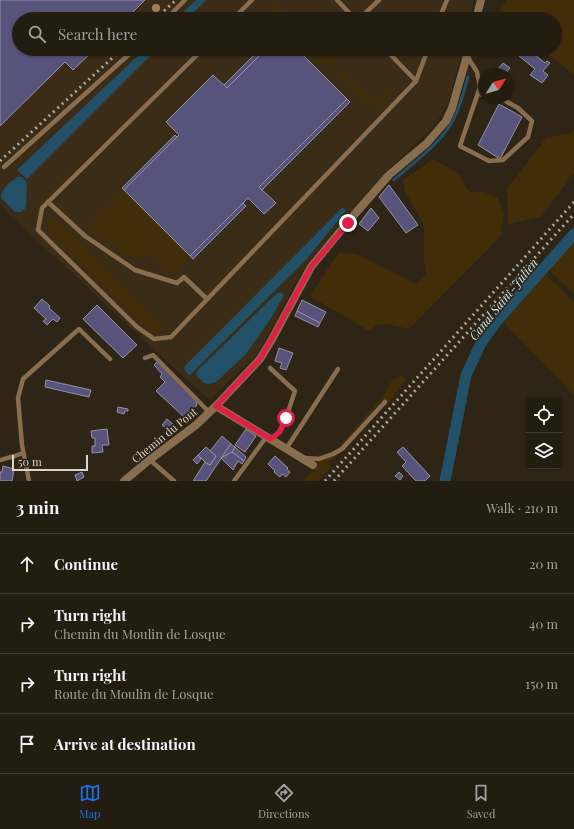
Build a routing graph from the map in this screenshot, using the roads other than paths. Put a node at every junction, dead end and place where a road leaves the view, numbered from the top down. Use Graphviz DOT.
graph roads {
  1 [pos="185,0"];
  2 [pos="252,0"];
  3 [pos="337,0"];
  4 [pos="379,0"];
  5 [pos="447,0"];
  6 [pos="480,0"];
  7 [pos="173,12"];
  8 [pos="240,12"];
  9 [pos="348,12"];
  10 [pos="366,12"];
  11 [pos="442,12"];
  12 [pos="477,12"];
  13 [pos="127,56"];
  14 [pos="196,56"];
  15 [pos="392,56"];
  16 [pos="425,56"];
  17 [pos="467,56"];
  18 [pos="469,56"];
  19 [pos="478,77"];
  20 [pos="416,81"];
  21 [pos="478,94"];
  22 [pos="511,104"];
  23 [pos="4,167"];
  24 [pos="48,202"];
  25 [pos="207,299"];
  26 [pos="145,358"];
  27 [pos="110,359"];
  28 [pos="270,368"];
  29 [pos="338,369"];
  30 [pos="385,402"];
  31 [pos="216,406"];
  32 [pos="209,412"];
  33 [pos="269,438"];
  34 [pos="286,449"];
  35 [pos="23,452"];
  36 [pos="301,458"];
  37 [pos="0,460"];
  38 [pos="150,460"];
  39 [pos="313,465"];
  40 [pos="29,481"];
  41 [pos="124,481"];
  42 [pos="174,481"];
  43 [pos="234,481"];
  1 -- 7 [label="lane"];
  2 -- 8 [label="lane"];
  3 -- 9 [label="lane"];
  4 -- 10 [label="lane"];
  5 -- 11 [label="lane"];
  6 -- 12 [label="street"];
  13 -- 23 [label="lane"];
  14 -- 24 [label="lane"];
  15 -- 20 [label="lane"];
  16 -- 20 [label="lane"];
  17 -- 31 [label="street, Chemin du Pont"];
  18 -- 19 [label="lane"];
  20 -- 25 [label="lane"];
  21 -- 22 [label="lane"];
  24 -- 25 [label="lane"];
  24 -- 25 [label="lane"];
  26 -- 32 [label="lane"];
  27 -- 35 [label="lane"];
  28 -- 33 [label="lane"];
  29 -- 34 [label="lane"];
  30 -- 36 [label="lane"];
  31 -- 32 [label="street, Chemin du Pont"];
  31 -- 33 [label="street"];
  32 -- 38 [label="street, Chemin du Pont"];
  33 -- 34 [label="street"];
  33 -- 43 [label="lane"];
  34 -- 36 [label="street"];
  35 -- 37 [label="lane"];
  35 -- 40 [label="lane"];
  36 -- 39 [label="street"];
  38 -- 41 [label="street, Chemin du Pont"];
  38 -- 42 [label="lane"];
}
